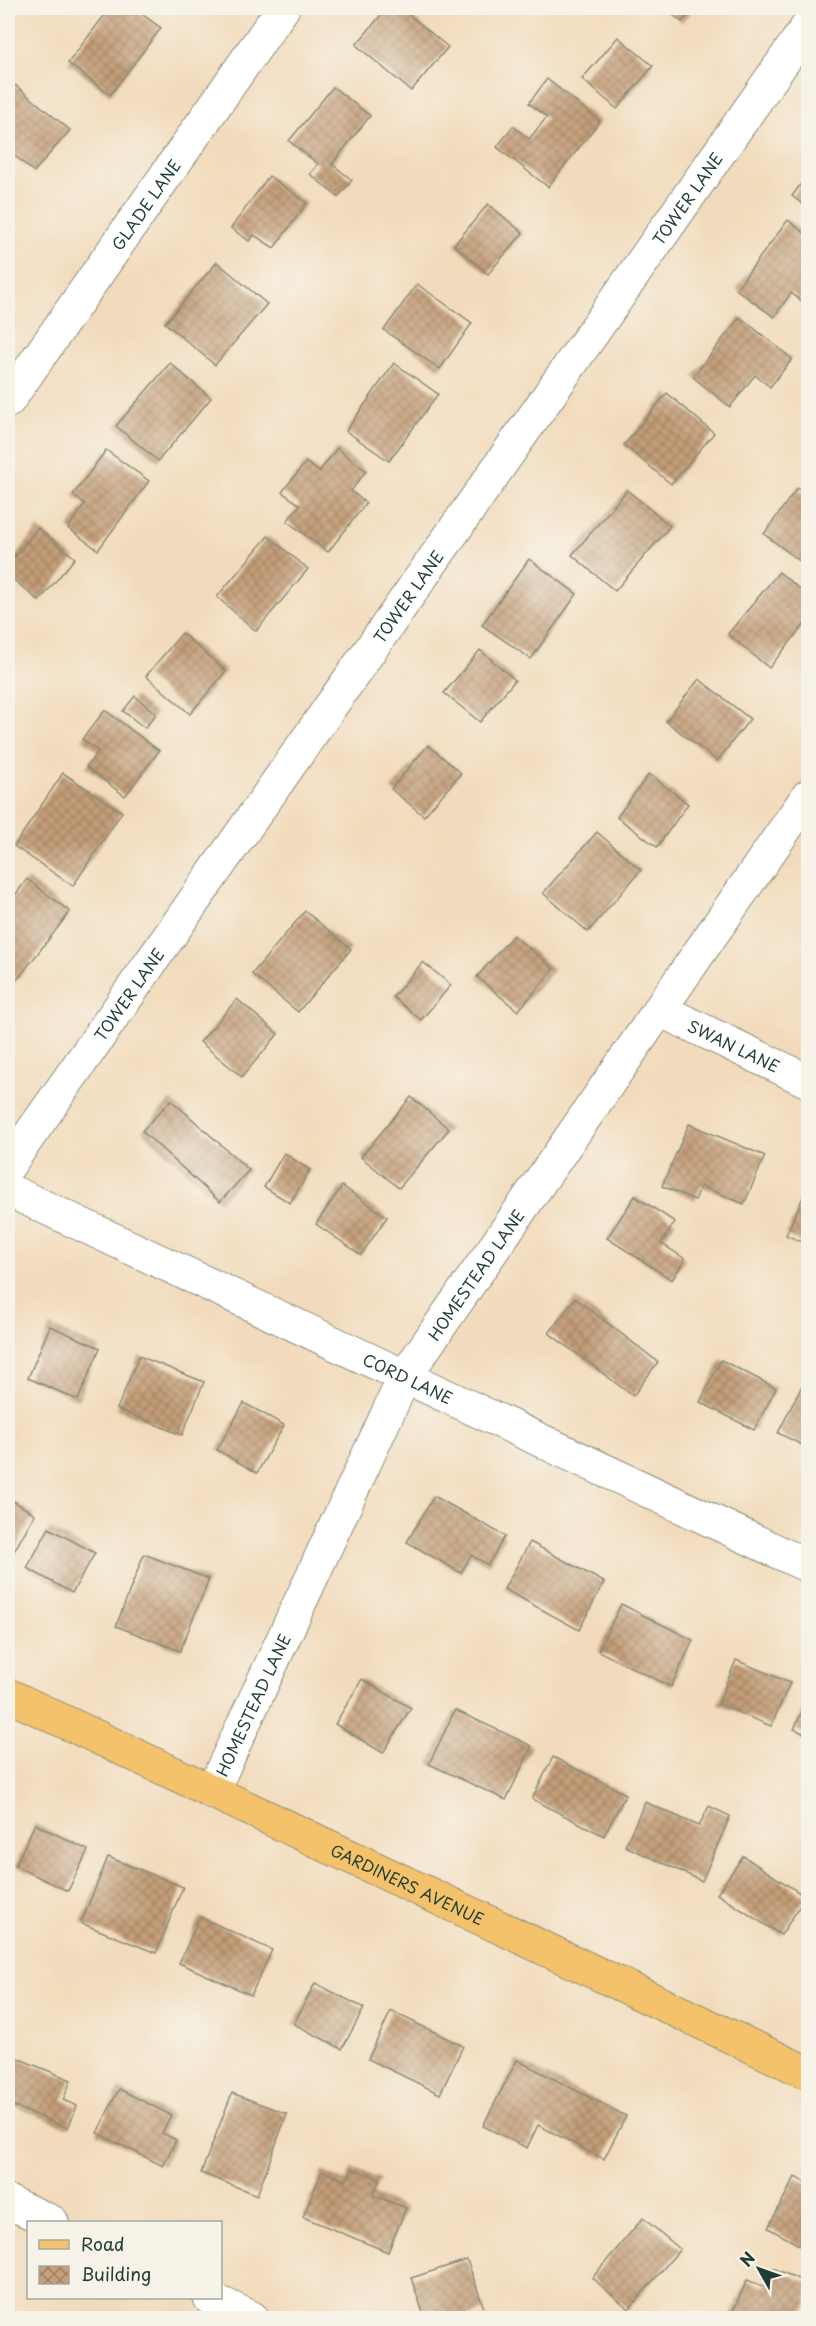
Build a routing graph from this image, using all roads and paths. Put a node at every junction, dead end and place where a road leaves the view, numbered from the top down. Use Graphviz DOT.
graph roads {
  1 [pos="283,8"];
  2 [pos="808,26"];
  3 [pos="8,402"];
  4 [pos="808,796"];
  5 [pos="660,1010"];
  6 [pos="808,1081"];
  7 [pos="8,1166"];
  8 [pos="8,1190"];
  9 [pos="405,1376"];
  10 [pos="808,1566"];
  11 [pos="8,1695"];
  12 [pos="212,1792"];
  13 [pos="808,2073"];
  14 [pos="8,2202"];
  15 [pos="48,2221"];
  16 [pos="212,2299"];
  17 [pos="252,2319"];
  1 -- 3 [label="street, GLADE LANE"];
  2 -- 7 [label="street, TOWER LANE"];
  4 -- 5 [label="street, HOMESTEAD LANE"];
  5 -- 6 [label="street, SWAN LANE"];
  5 -- 9 [label="street, HOMESTEAD LANE"];
  8 -- 9 [label="street, CORD LANE"];
  9 -- 10 [label="street, CORD LANE"];
  9 -- 12 [label="street, HOMESTEAD LANE"];
  11 -- 12 [label="main road, GARDINERS AVENUE"];
  12 -- 13 [label="main road, GARDINERS AVENUE"];
  14 -- 15 [label="street"];
  16 -- 17 [label="street"];
}
